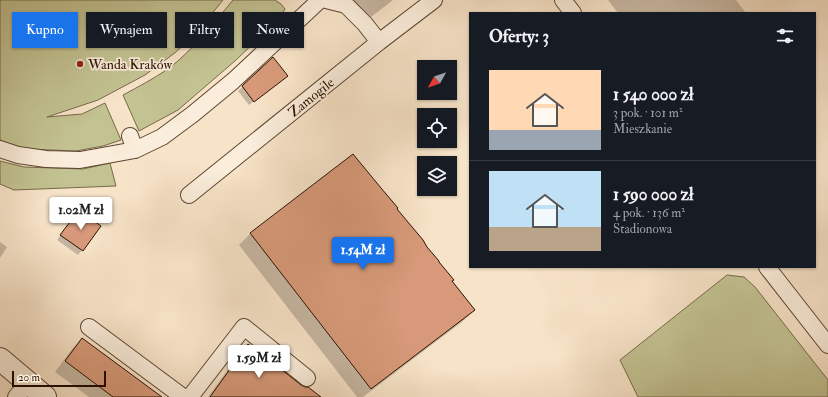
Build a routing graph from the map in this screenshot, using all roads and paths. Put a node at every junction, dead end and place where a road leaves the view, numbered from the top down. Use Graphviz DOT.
graph roads {
  1 [pos="320,0"];
  2 [pos="326,0"];
  3 [pos="434,0"];
  4 [pos="563,0"];
  5 [pos="572,12"];
  6 [pos="379,42"];
  7 [pos="0,149"];
  8 [pos="189,195"];
  9 [pos="768,268"];
  10 [pos="89,327"];
  11 [pos="828,345"];
  12 [pos="0,359"];
  13 [pos="307,378"];
  14 [pos="22,390"];
  15 [pos="45,397"];
  16 [pos="183,397"];
  17 [pos="190,397"];
  1 -- 7 [label="lane"];
  2 -- 6 [label="lane"];
  3 -- 6 [label="lane, Zamogile"];
  4 -- 5 [label="lane"];
  6 -- 8 [label="lane, Zamogile"];
  9 -- 11 [label="lane"];
  10 -- 16 [label="lane"];
  12 -- 14 [label="street"];
  13 -- 17 [label="lane"];
  14 -- 15 [label="street"];
}
